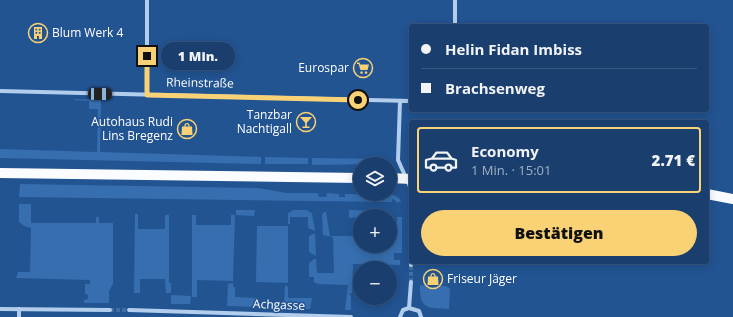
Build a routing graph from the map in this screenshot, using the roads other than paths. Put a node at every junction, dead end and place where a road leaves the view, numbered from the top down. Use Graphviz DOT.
graph roads {
  1 [pos="147,0"];
  2 [pos="455,0"];
  3 [pos="455,24"];
  4 [pos="0,91"];
  5 [pos="147,95"];
  6 [pos="400,101"];
  7 [pos="409,101"];
  8 [pos="0,173"];
  9 [pos="353,178"];
  10 [pos="397,178"];
  11 [pos="408,179"];
  12 [pos="709,194"];
  13 [pos="733,200"];
  14 [pos="411,282"];
  15 [pos="409,308"];
  16 [pos="0,309"];
  17 [pos="19,309"];
  18 [pos="110,310"];
  19 [pos="128,310"];
  20 [pos="207,315"];
  21 [pos="19,317"];
  22 [pos="351,317"];
  23 [pos="400,317"];
  24 [pos="421,317"];
  1 -- 5 [label="street"];
  2 -- 3 [label="street"];
  4 -- 5 [label="street, Rheinstraße"];
  5 -- 6 [label="street, Rheinstraße"];
  6 -- 7 [label="street, Rheinstraße"];
  6 -- 11 [label="street"];
  8 -- 9 [label="main road"];
  10 -- 11 [label="main road"];
  12 -- 13 [label="main road"];
  14 -- 15 [label="street"];
  15 -- 23 [label="street"];
  15 -- 24 [label="street"];
  16 -- 17 [label="street"];
  17 -- 18 [label="street"];
  17 -- 21 [label="street"];
  19 -- 20 [label="street, Achgasse"];
  20 -- 22 [label="street, Achgasse"];
}
